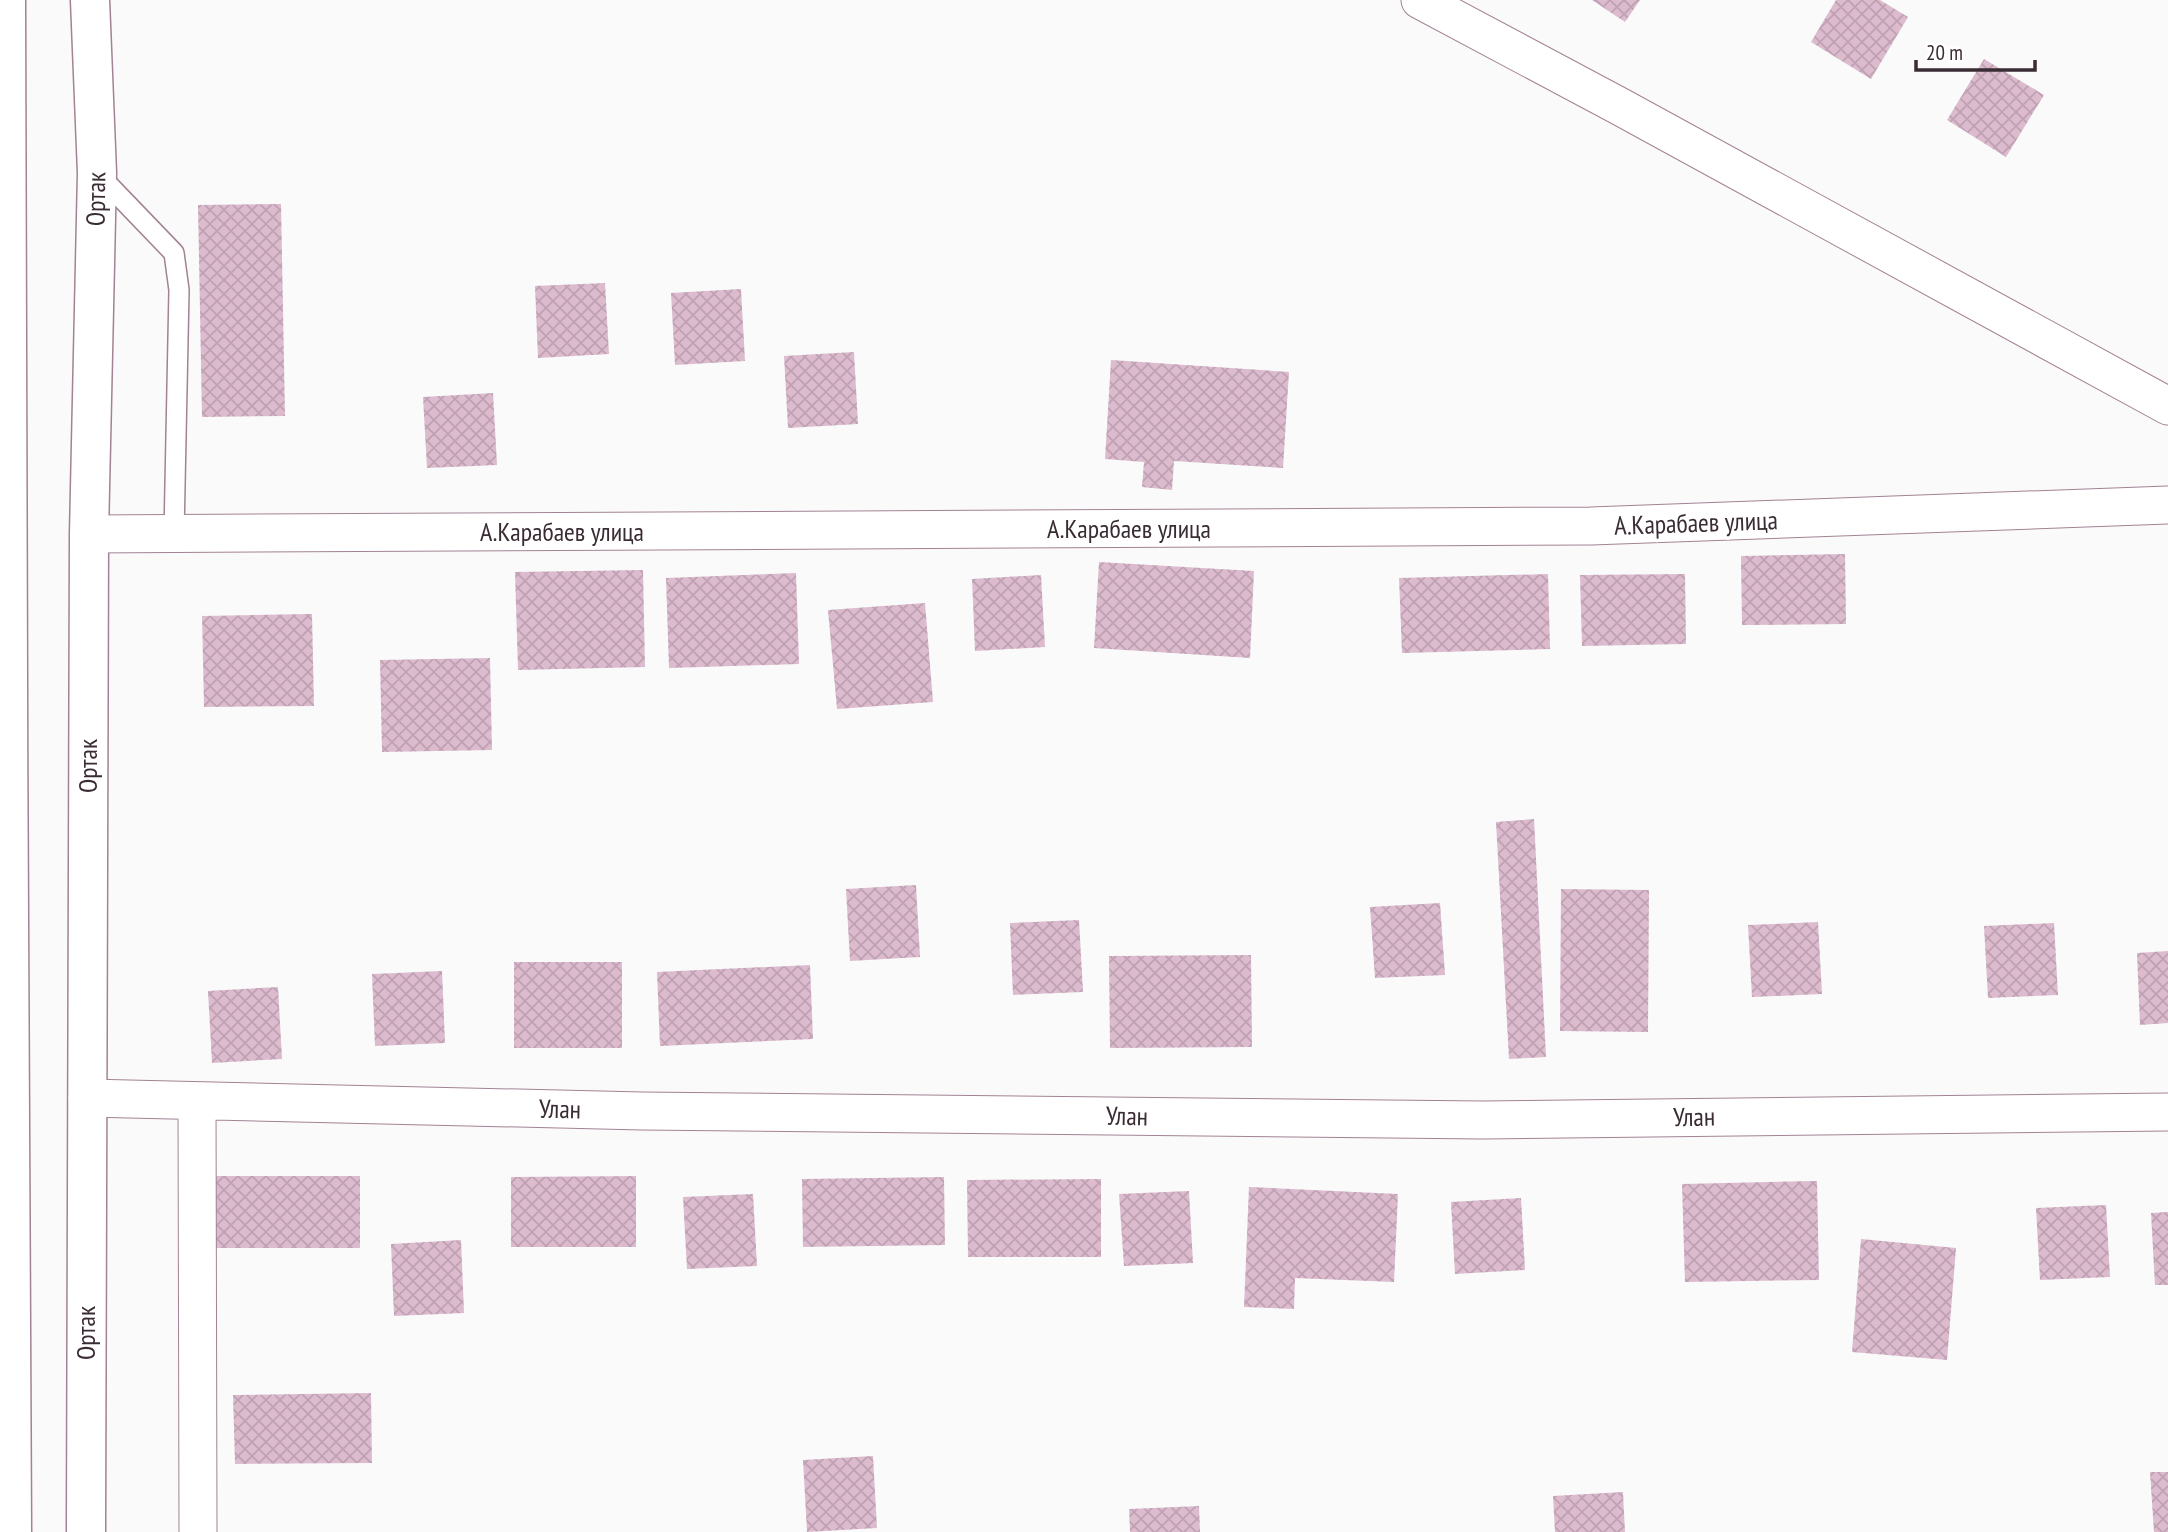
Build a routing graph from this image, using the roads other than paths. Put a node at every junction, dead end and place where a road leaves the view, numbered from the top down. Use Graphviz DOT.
graph roads {
  1 [pos="6,0"];
  2 [pos="90,0"];
  3 [pos="1420,0"];
  4 [pos="97,173"];
  5 [pos="2168,407"];
  6 [pos="4,499"];
  7 [pos="2168,505"];
  8 [pos="89,534"];
  9 [pos="174,534"];
  10 [pos="87,1098"];
  11 [pos="197,1101"];
  12 [pos="4,1110"];
  13 [pos="2168,1112"];
  14 [pos="12,1532"];
  15 [pos="86,1532"];
  16 [pos="198,1532"];
  1 -- 6 [label="street"];
  2 -- 4 [label="street, Ортак"];
  3 -- 5 [label="street"];
  4 -- 8 [label="street, Ортак"];
  4 -- 9 [label="lane"];
  6 -- 12 [label="street"];
  7 -- 9 [label="street, А.Карабаев улица"];
  8 -- 9 [label="street, А.Карабаев улица"];
  8 -- 10 [label="street, Ортак"];
  10 -- 11 [label="street, Улан"];
  10 -- 15 [label="street, Ортак"];
  11 -- 13 [label="street, Улан"];
  11 -- 16 [label="street"];
  12 -- 14 [label="street"];
}
